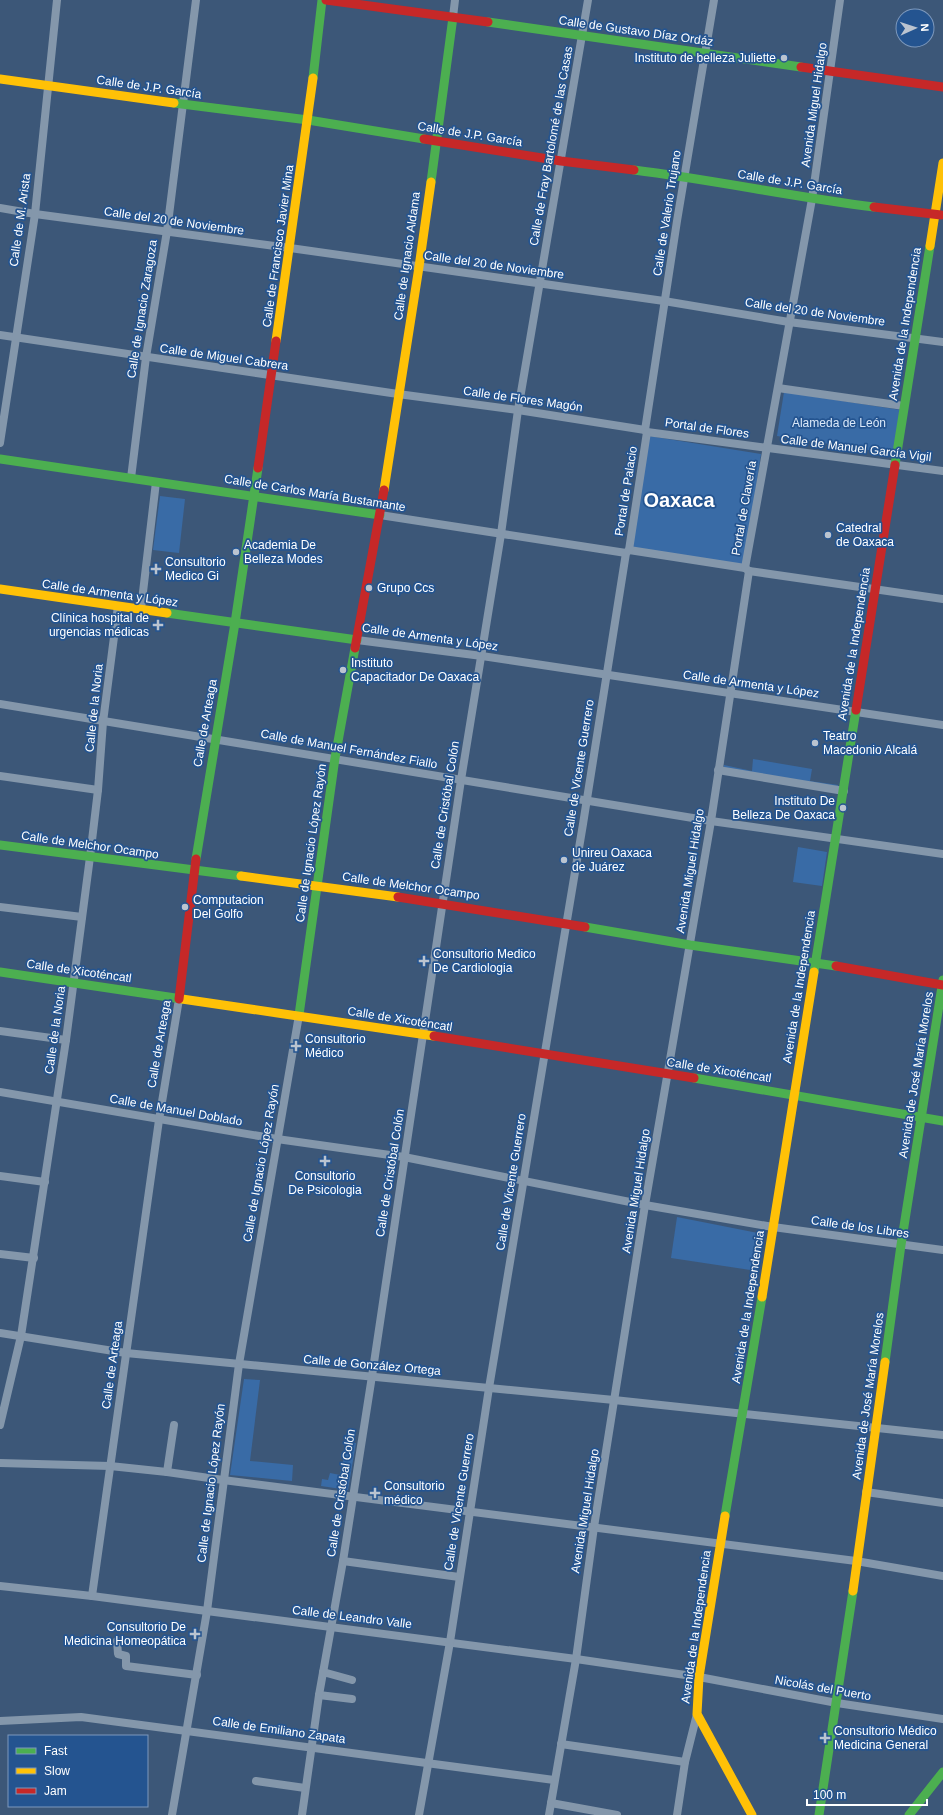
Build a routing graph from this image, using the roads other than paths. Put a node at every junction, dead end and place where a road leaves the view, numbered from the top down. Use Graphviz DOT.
graph roads {
  1 [pos="57,0"];
  2 [pos="196,0"];
  3 [pos="322,0"];
  4 [pos="326,0"];
  5 [pos="455,0"];
  6 [pos="588,0"];
  7 [pos="714,0"];
  8 [pos="840,0"];
  9 [pos="453,17"];
  10 [pos="582,35"];
  11 [pos="706,53"];
  12 [pos="830,72"];
  13 [pos="0,79"];
  14 [pos="48,85"];
  15 [pos="943,87"];
  16 [pos="182,104"];
  17 [pos="308,120"];
  18 [pos="435,141"];
  19 [pos="561,161"];
  20 [pos="943,163"];
  21 [pos="684,176"];
  22 [pos="812,199"];
  23 [pos="0,208"];
  24 [pos="35,214"];
  25 [pos="939,215"];
  26 [pos="167,232"];
  27 [pos="290,248"];
  28 [pos="419,267"];
  29 [pos="540,284"];
  30 [pos="664,301"];
  31 [pos="789,322"];
  32 [pos="0,335"];
  33 [pos="15,337"];
  34 [pos="915,338"];
  35 [pos="943,342"];
  36 [pos="146,357"];
  37 [pos="271,376"];
  38 [pos="778,388"];
  39 [pos="398,394"];
  40 [pos="904,406"];
  41 [pos="518,410"];
  42 [pos="646,431"];
  43 [pos="0,443"];
  44 [pos="767,448"];
  45 [pos="0,459"];
  46 [pos="895,466"];
  47 [pos="943,471"];
  48 [pos="131,478"];
  49 [pos="156,482"];
  50 [pos="254,496"];
  51 [pos="380,515"];
  52 [pos="501,534"];
  53 [pos="627,551"];
  54 [pos="747,569"];
  55 [pos="875,588"];
  56 [pos="0,589"];
  57 [pos="943,599"];
  58 [pos="118,606"];
  59 [pos="141,610"];
  60 [pos="235,623"];
  61 [pos="357,640"];
  62 [pos="482,656"];
  63 [pos="605,675"];
  64 [pos="730,693"];
  65 [pos="0,704"];
  66 [pos="856,711"];
  67 [pos="103,722"];
  68 [pos="943,725"];
  69 [pos="215,739"];
  70 [pos="336,758"];
  71 [pos="718,770"];
  72 [pos="0,776"];
  73 [pos="461,780"];
  74 [pos="98,790"];
  75 [pos="843,791"];
  76 [pos="586,800"];
  77 [pos="711,821"];
  78 [pos="835,840"];
  79 [pos="0,845"];
  80 [pos="943,854"];
  81 [pos="90,857"];
  82 [pos="194,871"];
  83 [pos="318,885"];
  84 [pos="442,903"];
  85 [pos="0,907"];
  86 [pos="82,917"];
  87 [pos="566,923"];
  88 [pos="690,945"];
  89 [pos="816,962"];
  90 [pos="0,972"];
  91 [pos="74,982"];
  92 [pos="943,984"];
  93 [pos="179,999"];
  94 [pos="299,1015"];
  95 [pos="0,1031"];
  96 [pos="423,1034"];
  97 [pos="66,1040"];
  98 [pos="544,1055"];
  99 [pos="668,1074"];
  100 [pos="0,1092"];
  101 [pos="794,1095"];
  102 [pos="57,1101"];
  103 [pos="920,1117"];
  104 [pos="159,1120"];
  105 [pos="943,1121"];
  106 [pos="277,1139"];
  107 [pos="404,1157"];
  108 [pos="0,1176"];
  109 [pos="524,1180"];
  110 [pos="45,1182"];
  111 [pos="645,1205"];
  112 [pos="773,1227"];
  113 [pos="902,1245"];
  114 [pos="943,1250"];
  115 [pos="0,1254"];
  116 [pos="34,1258"];
  117 [pos="0,1333"];
  118 [pos="22,1336"];
  119 [pos="126,1353"];
  120 [pos="239,1364"];
  121 [pos="372,1376"];
  122 [pos="488,1388"];
  123 [pos="614,1400"];
  124 [pos="743,1414"];
  125 [pos="0,1425"];
  126 [pos="174,1425"];
  127 [pos="876,1427"];
  128 [pos="943,1435"];
  129 [pos="0,1463"];
  130 [pos="110,1466"];
  131 [pos="167,1472"];
  132 [pos="223,1480"];
  133 [pos="866,1492"];
  134 [pos="353,1497"];
  135 [pos="943,1503"];
  136 [pos="470,1511"];
  137 [pos="594,1527"];
  138 [pos="720,1545"];
  139 [pos="343,1561"];
  140 [pos="856,1561"];
  141 [pos="943,1576"];
  142 [pos="459,1577"];
  143 [pos="0,1586"];
  144 [pos="92,1596"];
  145 [pos="208,1611"];
  146 [pos="331,1627"];
  147 [pos="117,1641"];
  148 [pos="450,1642"];
  149 [pos="576,1659"];
  150 [pos="324,1672"];
  151 [pos="197,1675"];
  152 [pos="699,1677"];
  153 [pos="352,1680"];
  154 [pos="319,1695"];
  155 [pos="352,1699"];
  156 [pos="837,1703"];
  157 [pos="697,1714"];
  158 [pos="943,1719"];
  159 [pos="0,1721"];
  160 [pos="187,1730"];
  161 [pos="561,1744"];
  162 [pos="311,1747"];
  163 [pos="428,1762"];
  164 [pos="685,1762"];
  165 [pos="943,1772"];
  166 [pos="554,1780"];
  167 [pos="256,1781"];
  168 [pos="305,1788"];
  169 [pos="551,1803"];
  170 [pos="172,1815"];
  171 [pos="302,1815"];
  172 [pos="419,1815"];
  173 [pos="549,1815"];
  174 [pos="616,1815"];
  175 [pos="677,1815"];
  176 [pos="752,1815"];
  177 [pos="819,1815"];
  178 [pos="909,1815"];
  1 -- 14 [label="street, Calle de M. Arista"];
  2 -- 16 [label="street, Calle de Ignacio Zaragoza"];
  3 -- 17 [label="main road, Calle de Francisco Javier Mina"];
  4 -- 9 [label="main road, Calle de Gustavo Díaz Ordáz"];
  5 -- 9 [label="street, Calle de Ignacio Aldama"];
  6 -- 10 [label="street, Calle de Fray Bartolomé de las Casas"];
  7 -- 11 [label="street, Calle de Valerio Trujano"];
  8 -- 12 [label="street, Avenida Miguel Hidalgo"];
  9 -- 10 [label="main road, Calle de Gustavo Díaz Ordáz"];
  9 -- 18 [label="main road, Calle de Ignacio Aldama"];
  10 -- 11 [label="main road, Calle de Gustavo Díaz Ordáz"];
  10 -- 19 [label="street, Calle de Fray Bartolomé de las Casas"];
  11 -- 12 [label="main road, Calle de Gustavo Díaz Ordáz"];
  11 -- 21 [label="street, Calle de Valerio Trujano"];
  12 -- 15 [label="main road, Calle de Gustavo Díaz Ordáz"];
  12 -- 22 [label="street, Avenida Miguel Hidalgo"];
  13 -- 14 [label="main road, Calle de J.P. García"];
  14 -- 16 [label="main road, Calle de J.P. García"];
  14 -- 24 [label="street, Calle de M. Arista"];
  16 -- 17 [label="main road, Calle de J.P. García"];
  16 -- 26 [label="street, Calle de Ignacio Zaragoza"];
  17 -- 18 [label="main road, Calle de J.P. García"];
  17 -- 27 [label="main road, Calle de Francisco Javier Mina"];
  18 -- 19 [label="main road, Calle de J.P. García"];
  18 -- 28 [label="main road, Calle de Ignacio Aldama"];
  19 -- 21 [label="main road, Calle de J.P. García"];
  19 -- 29 [label="street, Calle de Fray Bartolomé de las Casas"];
  20 -- 25 [label="main road, Avenida de la Independencia"];
  21 -- 22 [label="main road, Calle de J.P. García"];
  21 -- 30 [label="street, Calle de Valerio Trujano"];
  22 -- 25 [label="main road, Calle de J.P. García"];
  22 -- 31 [label="street, Avenida Miguel Hidalgo"];
  23 -- 24 [label="street, Calle del 20 de Noviembre"];
  24 -- 26 [label="street, Calle del 20 de Noviembre"];
  24 -- 33 [label="street, Calle de M. Arista"];
  25 -- 34 [label="main road, Avenida de la Independencia"];
  26 -- 27 [label="street, Calle del 20 de Noviembre"];
  26 -- 36 [label="street, Calle de Ignacio Zaragoza"];
  27 -- 28 [label="street, Calle del 20 de Noviembre"];
  27 -- 37 [label="main road, Calle de Francisco Javier Mina"];
  28 -- 29 [label="street, Calle del 20 de Noviembre"];
  28 -- 39 [label="main road, Calle de Ignacio Aldama"];
  29 -- 30 [label="street, Calle del 20 de Noviembre"];
  29 -- 41 [label="street, Calle de Fray Bartolomé de las Casas"];
  30 -- 31 [label="street, Calle del 20 de Noviembre"];
  30 -- 42 [label="street, Calle de Valerio Trujano"];
  31 -- 34 [label="street, Calle del 20 de Noviembre"];
  31 -- 38 [label="street, Avenida Miguel Hidalgo"];
  32 -- 33 [label="street, Calle de Miguel Cabrera"];
  33 -- 36 [label="street, Calle de Miguel Cabrera"];
  33 -- 43 [label="street, Calle de M. Arista"];
  34 -- 35 [label="street, Calle del 20 de Noviembre"];
  34 -- 40 [label="main road, Avenida de la Independencia"];
  36 -- 37 [label="street, Calle de Miguel Cabrera"];
  36 -- 48 [label="street, Calle de Ignacio Zaragoza"];
  37 -- 39 [label="street, Calle de Miguel Cabrera"];
  37 -- 50 [label="main road, Calle de Francisco Javier Mina"];
  38 -- 40 [label="street"];
  38 -- 44 [label="street, Avenida Miguel Hidalgo"];
  39 -- 41 [label="street, Calle de Flores Magón"];
  39 -- 51 [label="main road, Calle de Ignacio Aldama"];
  40 -- 46 [label="main road, Avenida de la Independencia"];
  41 -- 42 [label="street, Calle de Flores Magón"];
  41 -- 52 [label="street, Calle de Fray Bartolomé de las Casas"];
  42 -- 44 [label="street, Portal de Flores"];
  42 -- 53 [label="street, Portal de Palacio"];
  44 -- 46 [label="street, Calle de Manuel García Vigil"];
  44 -- 54 [label="street, Portal de Clavería"];
  45 -- 48 [label="main road, Calle de Carlos María Bustamante"];
  46 -- 47 [label="street, Calle de Manuel García Vigil"];
  46 -- 55 [label="main road, Avenida de la Independencia"];
  48 -- 49 [label="main road, Calle de Carlos María Bustamante"];
  49 -- 50 [label="main road, Calle de Carlos María Bustamante"];
  49 -- 59 [label="street"];
  50 -- 51 [label="main road, Calle de Carlos María Bustamante"];
  50 -- 60 [label="main road, Calle de Arteaga"];
  51 -- 52 [label="street, Calle de Carlos María Bustamante"];
  51 -- 61 [label="main road, Calle de Ignacio López Rayón"];
  52 -- 53 [label="street, Calle de Carlos María Bustamante"];
  52 -- 62 [label="street, Calle de Cristóbal Colón"];
  53 -- 54 [label="street, Calle de Carlos María Bustamante"];
  53 -- 63 [label="street, Calle de Vicente Guerrero"];
  54 -- 55 [label="street, Calle de Carlos María Bustamante"];
  54 -- 64 [label="street, Avenida Miguel Hidalgo"];
  55 -- 57 [label="street, Calle de Carlos María Bustamante"];
  55 -- 66 [label="main road, Avenida de la Independencia"];
  56 -- 58 [label="main road, Calle de Armenta y López"];
  58 -- 59 [label="main road, Calle de Armenta y López"];
  58 -- 67 [label="street, Calle de la Noria"];
  59 -- 60 [label="main road, Calle de Armenta y López"];
  60 -- 61 [label="main road, Calle de Armenta y López"];
  60 -- 69 [label="main road, Calle de Arteaga"];
  61 -- 62 [label="street, Calle de Armenta y López"];
  61 -- 70 [label="main road, Calle de Ignacio López Rayón"];
  62 -- 63 [label="street, Calle de Armenta y López"];
  62 -- 73 [label="street, Calle de Cristóbal Colón"];
  63 -- 64 [label="street, Calle de Armenta y López"];
  63 -- 76 [label="street, Calle de Vicente Guerrero"];
  64 -- 66 [label="street, Calle de Armenta y López"];
  64 -- 71 [label="street, Avenida Miguel Hidalgo"];
  65 -- 67 [label="street, Calle de Manuel Fernández Fiallo"];
  66 -- 68 [label="street, Calle de Armenta y López"];
  66 -- 75 [label="main road, Avenida de la Independencia"];
  67 -- 69 [label="street, Calle de Manuel Fernández Fiallo"];
  67 -- 74 [label="street, Calle de la Noria"];
  69 -- 70 [label="street, Calle de Manuel Fernández Fiallo"];
  69 -- 82 [label="main road, Calle de Arteaga"];
  70 -- 73 [label="street, Calle de Manuel Fernández Fiallo"];
  70 -- 83 [label="main road, Calle de Ignacio López Rayón"];
  71 -- 75 [label="street"];
  71 -- 77 [label="street, Avenida Miguel Hidalgo"];
  72 -- 74 [label="street"];
  73 -- 76 [label="street, Calle de Manuel Fernández Fiallo"];
  73 -- 84 [label="street, Calle de Cristóbal Colón"];
  74 -- 81 [label="street, Calle de la Noria"];
  75 -- 78 [label="main road, Avenida de la Independencia"];
  76 -- 77 [label="street, Calle de Manuel Fernández Fiallo"];
  76 -- 87 [label="street, Calle de Vicente Guerrero"];
  77 -- 78 [label="street, Calle de Manuel Fernández Fiallo"];
  77 -- 88 [label="street, Avenida Miguel Hidalgo"];
  78 -- 80 [label="street, Calle de Manuel Fernández Fiallo"];
  78 -- 89 [label="main road, Avenida de la Independencia"];
  79 -- 81 [label="main road, Calle de Melchor Ocampo"];
  81 -- 82 [label="main road, Calle de Melchor Ocampo"];
  81 -- 86 [label="street, Calle de la Noria"];
  82 -- 83 [label="main road, Calle de Melchor Ocampo"];
  82 -- 93 [label="main road, Calle de Arteaga"];
  83 -- 84 [label="main road, Calle de Melchor Ocampo"];
  83 -- 94 [label="main road, Calle de Ignacio López Rayón"];
  84 -- 87 [label="main road, Calle de Melchor Ocampo"];
  84 -- 96 [label="street, Calle de Cristóbal Colón"];
  85 -- 86 [label="street"];
  86 -- 91 [label="street, Calle de la Noria"];
  87 -- 88 [label="main road, Calle de Melchor Ocampo"];
  87 -- 98 [label="street, Calle de Vicente Guerrero"];
  88 -- 89 [label="main road, Calle de Melchor Ocampo"];
  88 -- 99 [label="street, Avenida Miguel Hidalgo"];
  89 -- 92 [label="main road, Calle de Melchor Ocampo"];
  89 -- 101 [label="main road, Avenida de la Independencia"];
  90 -- 91 [label="main road, Calle de Xicoténcatl"];
  91 -- 93 [label="main road, Calle de Xicoténcatl"];
  91 -- 97 [label="street, Calle de la Noria"];
  92 -- 103 [label="main road, Avenida de José María Morelos"];
  93 -- 94 [label="main road, Calle de Xicoténcatl"];
  93 -- 104 [label="street, Calle de Arteaga"];
  94 -- 96 [label="main road, Calle de Xicoténcatl"];
  94 -- 106 [label="street, Calle de Ignacio López Rayón"];
  95 -- 97 [label="street"];
  96 -- 98 [label="main road, Calle de Xicoténcatl"];
  96 -- 107 [label="street, Calle de Cristóbal Colón"];
  97 -- 102 [label="street, Calle de la Noria"];
  98 -- 99 [label="main road, Calle de Xicoténcatl"];
  98 -- 109 [label="street, Calle de Vicente Guerrero"];
  99 -- 101 [label="main road, Calle de Xicoténcatl"];
  99 -- 111 [label="street, Avenida Miguel Hidalgo"];
  100 -- 102 [label="street, Calle de Manuel Doblado"];
  101 -- 103 [label="main road, Calle de Xicoténcatl"];
  101 -- 112 [label="main road, Avenida de la Independencia"];
  102 -- 104 [label="street, Calle de Manuel Doblado"];
  102 -- 110 [label="street, Calle de la Noria"];
  103 -- 105 [label="main road, Calle de Xicoténcatl"];
  103 -- 113 [label="main road, Avenida de José María Morelos"];
  104 -- 106 [label="street, Calle de Manuel Doblado"];
  104 -- 119 [label="street, Calle de Arteaga"];
  106 -- 107 [label="street, Calle de Manuel Doblado"];
  106 -- 120 [label="street, Calle de Ignacio López Rayón"];
  107 -- 109 [label="street, Calle de Manuel Doblado"];
  107 -- 121 [label="street, Calle de Cristóbal Colón"];
  108 -- 110 [label="street"];
  109 -- 111 [label="street, Calle de Manuel Doblado"];
  109 -- 122 [label="street, Calle de Vicente Guerrero"];
  110 -- 116 [label="street, Calle de la Noria"];
  111 -- 112 [label="street, Calle de Manuel Doblado"];
  111 -- 123 [label="street, Avenida Miguel Hidalgo"];
  112 -- 113 [label="street, Calle de los Libres"];
  112 -- 124 [label="main road, Avenida de la Independencia"];
  113 -- 114 [label="street, Calle de los Libres"];
  113 -- 127 [label="main road, Avenida de José María Morelos"];
  115 -- 116 [label="street"];
  116 -- 118 [label="street, Calle de la Noria"];
  117 -- 118 [label="street, Calle de González Ortega"];
  118 -- 119 [label="street, Calle de González Ortega"];
  118 -- 125 [label="street, Calle de la Noria"];
  119 -- 120 [label="street, Calle de González Ortega"];
  119 -- 130 [label="street, Calle de Arteaga"];
  120 -- 121 [label="street, Calle de González Ortega"];
  120 -- 132 [label="street, Calle de Ignacio López Rayón"];
  121 -- 122 [label="street, Calle de González Ortega"];
  121 -- 134 [label="street, Calle de Cristóbal Colón"];
  122 -- 123 [label="street, Calle de González Ortega"];
  122 -- 136 [label="street, Calle de Vicente Guerrero"];
  123 -- 124 [label="street, Calle de González Ortega"];
  123 -- 137 [label="street, Avenida Miguel Hidalgo"];
  124 -- 127 [label="street, Calle de González Ortega"];
  124 -- 138 [label="main road, Avenida de la Independencia"];
  126 -- 131 [label="street"];
  127 -- 128 [label="street, Calle de González Ortega"];
  127 -- 133 [label="main road, Avenida de José María Morelos"];
  129 -- 130 [label="street"];
  130 -- 131 [label="street"];
  130 -- 144 [label="street, Calle de Arteaga"];
  131 -- 132 [label="street"];
  132 -- 134 [label="street"];
  132 -- 145 [label="street, Calle de Ignacio López Rayón"];
  133 -- 135 [label="street"];
  133 -- 140 [label="main road, Avenida de José María Morelos"];
  134 -- 136 [label="street"];
  134 -- 139 [label="street, Calle de Cristóbal Colón"];
  136 -- 137 [label="street"];
  136 -- 142 [label="street, Calle de Vicente Guerrero"];
  137 -- 138 [label="street"];
  137 -- 149 [label="street, Avenida Miguel Hidalgo"];
  138 -- 140 [label="street"];
  138 -- 152 [label="main road, Avenida de la Independencia"];
  139 -- 142 [label="street"];
  139 -- 146 [label="street, Calle de Cristóbal Colón"];
  140 -- 141 [label="street"];
  140 -- 156 [label="main road, Avenida de José María Morelos"];
  142 -- 148 [label="street, Calle de Vicente Guerrero"];
  143 -- 144 [label="street, Calle de Leandro Valle"];
  144 -- 145 [label="street, Calle de Leandro Valle"];
  145 -- 146 [label="street, Calle de Leandro Valle"];
  145 -- 151 [label="street, Calle de Ignacio López Rayón"];
  146 -- 148 [label="street, Calle de Leandro Valle"];
  146 -- 150 [label="street, Calle de Cristóbal Colón"];
  147 -- 151 [label="street"];
  148 -- 149 [label="street, Calle de Leandro Valle"];
  148 -- 163 [label="street, Calle de Vicente Guerrero"];
  149 -- 152 [label="street, Calle de Leandro Valle"];
  149 -- 161 [label="street, Avenida Miguel Hidalgo"];
  150 -- 153 [label="street"];
  150 -- 154 [label="street, Calle de Cristóbal Colón"];
  151 -- 160 [label="street, Calle de Ignacio López Rayón"];
  152 -- 156 [label="street, Nicolás del Puerto"];
  152 -- 157 [label="main road, Avenida de la Independencia"];
  154 -- 155 [label="street"];
  154 -- 162 [label="street, Calle de Cristóbal Colón"];
  156 -- 158 [label="street, Nicolás del Puerto"];
  156 -- 177 [label="main road, Avenida de José María Morelos"];
  157 -- 164 [label="street, Avenida de la Independencia"];
  157 -- 176 [label="main road"];
  159 -- 160 [label="street, Calle de Emiliano Zapata"];
  160 -- 162 [label="street, Calle de Emiliano Zapata"];
  160 -- 170 [label="street, Calle de Ignacio López Rayón"];
  161 -- 164 [label="street"];
  161 -- 166 [label="street, Avenida Miguel Hidalgo"];
  162 -- 163 [label="street, Calle de Emiliano Zapata"];
  162 -- 168 [label="street, Calle de Cristóbal Colón"];
  163 -- 166 [label="street, Calle de Emiliano Zapata"];
  163 -- 172 [label="street, Calle de Vicente Guerrero"];
  164 -- 175 [label="street, Avenida de la Independencia"];
  165 -- 178 [label="main road"];
  166 -- 169 [label="street, Avenida Miguel Hidalgo"];
  167 -- 168 [label="street"];
  168 -- 171 [label="street, Calle de Cristóbal Colón"];
  169 -- 173 [label="street, Avenida Miguel Hidalgo"];
  169 -- 174 [label="street"];
}
